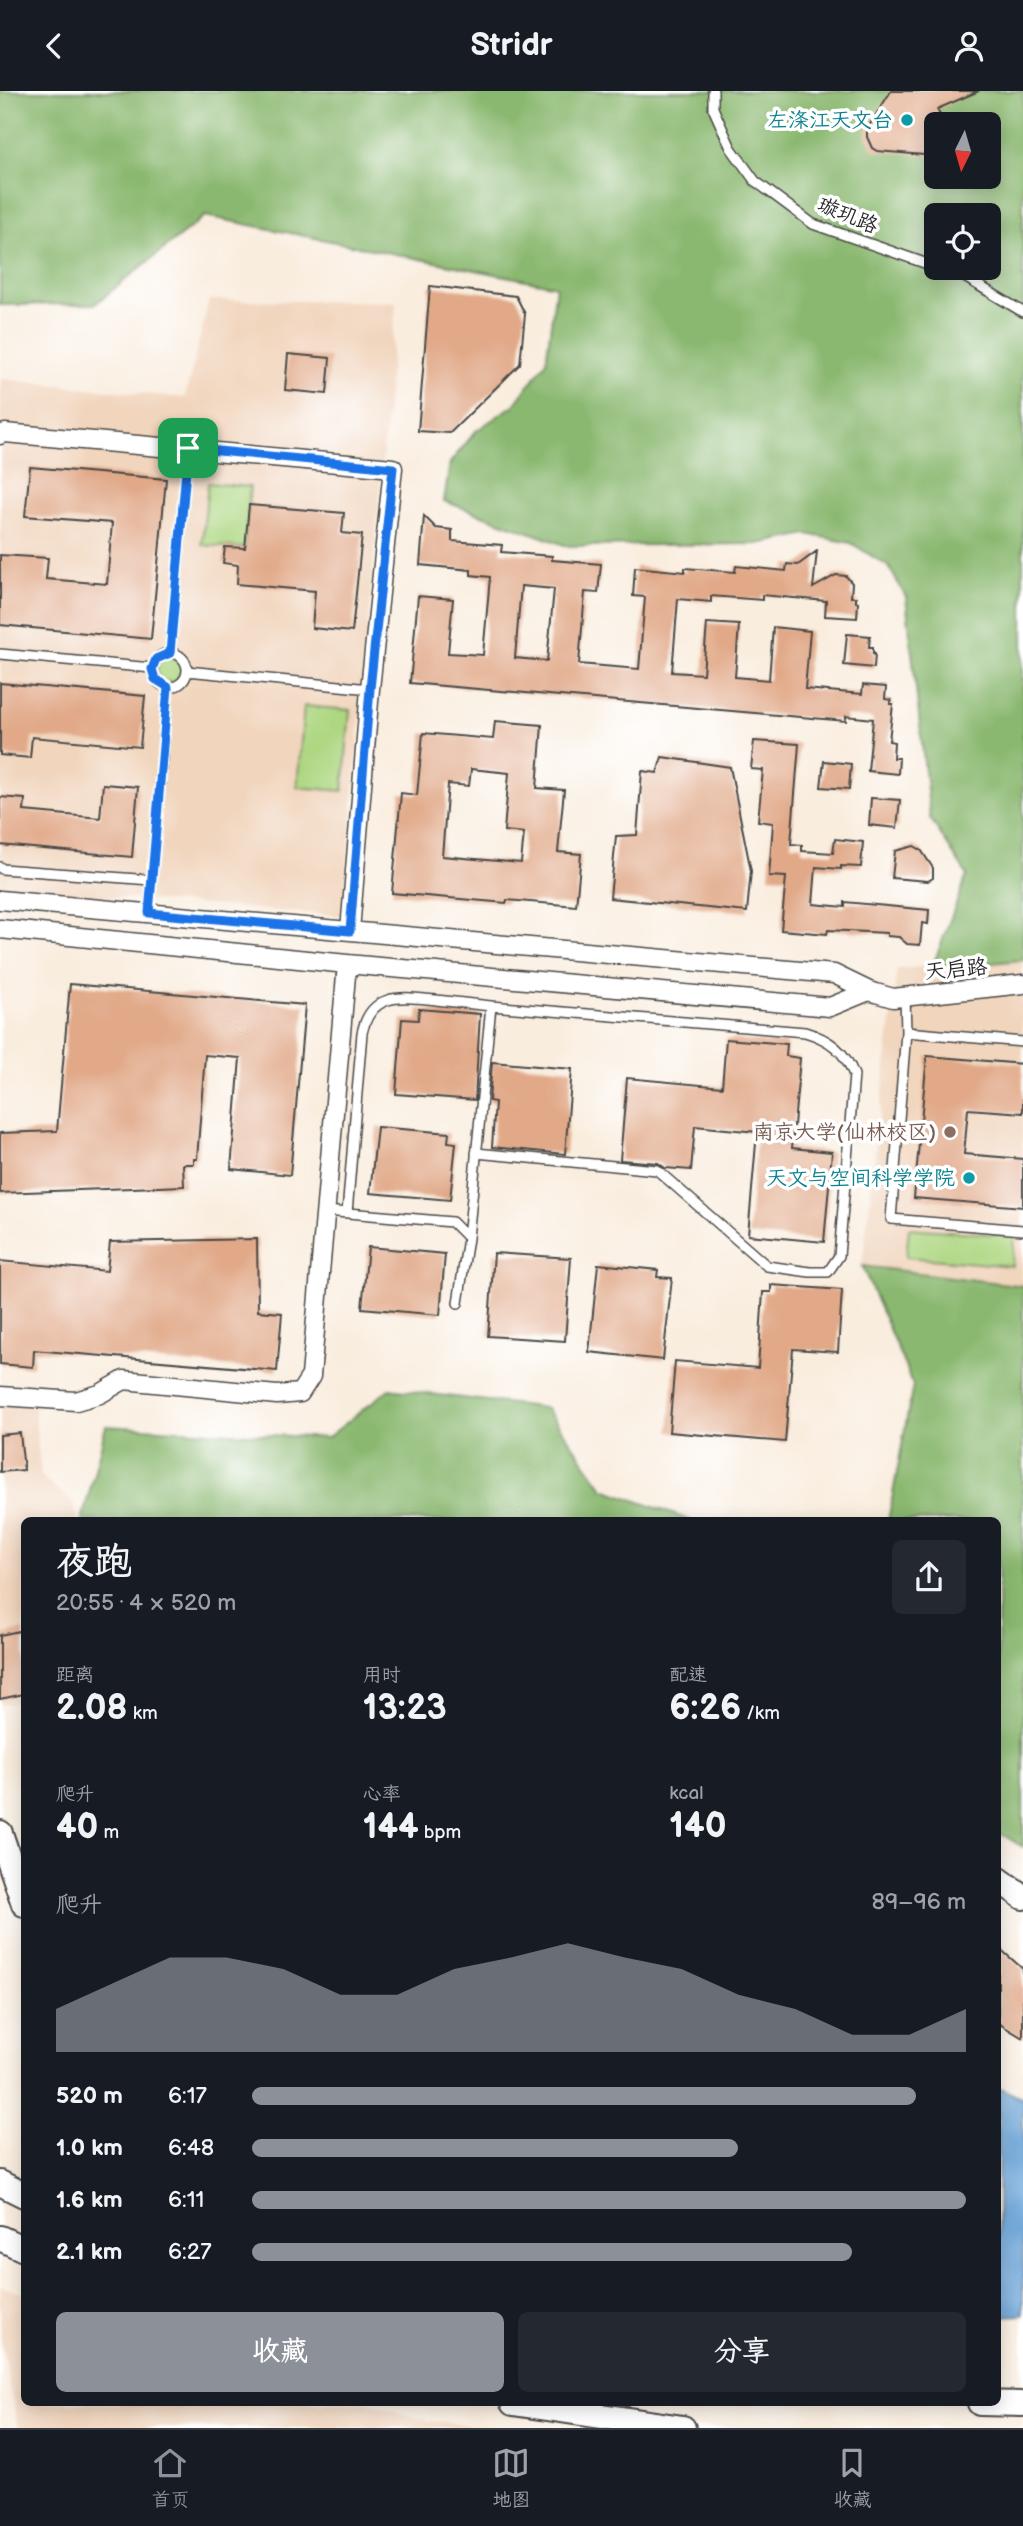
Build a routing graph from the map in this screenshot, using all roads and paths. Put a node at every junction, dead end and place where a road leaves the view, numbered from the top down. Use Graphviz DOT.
graph roads {
  1 [pos="713,91"];
  2 [pos="924,262"];
  3 [pos="969,280"];
  4 [pos="1023,312"];
  5 [pos="0,435"];
  6 [pos="188,448"];
  7 [pos="0,653"];
  8 [pos="170,653"];
  9 [pos="152,669"];
  10 [pos="187,671"];
  11 [pos="168,687"];
  12 [pos="370,689"];
  13 [pos="0,867"];
  14 [pos="152,880"];
  15 [pos="0,900"];
  16 [pos="149,913"];
  17 [pos="0,929"];
  18 [pos="350,931"];
  19 [pos="347,964"];
  20 [pos="1023,984"];
  21 [pos="869,991"];
  22 [pos="899,997"];
  23 [pos="491,1006"];
  24 [pos="906,1032"];
  25 [pos="1023,1042"];
  26 [pos="476,1153"];
  27 [pos="325,1211"];
  28 [pos="346,1213"];
  29 [pos="1023,1230"];
  30 [pos="468,1238"];
  31 [pos="458,1303"];
  32 [pos="0,1396"];
  33 [pos="0,1833"];
  34 [pos="1001,1881"];
  35 [pos="21,1895"];
  36 [pos="1023,1897"];
  37 [pos="0,2183"];
  38 [pos="21,2194"];
  39 [pos="0,2238"];
  40 [pos="21,2248"];
  41 [pos="1001,2403"];
  42 [pos="1023,2404"];
  43 [pos="533,2406"];
  44 [pos="683,2428"];
  1 -- 2 [label="lane, 璇玑路"];
  3 -- 4 [label="lane, 璇玑路"];
  5 -- 6 [label="street"];
  6 -- 8 [label="lane"];
  6 -- 12 [label="street"];
  7 -- 9 [label="lane"];
  8 -- 9 [label="lane"];
  8 -- 10 [label="lane"];
  9 -- 11 [label="lane"];
  10 -- 11 [label="lane"];
  10 -- 12 [label="lane"];
  11 -- 14 [label="lane"];
  12 -- 18 [label="street"];
  13 -- 14 [label="lane"];
  14 -- 16 [label="lane"];
  15 -- 16 [label="street"];
  16 -- 18 [label="street"];
  17 -- 19 [label="street"];
  18 -- 21 [label="street"];
  19 -- 21 [label="street"];
  19 -- 27 [label="street"];
  20 -- 22 [label="street, 天启路"];
  21 -- 22 [label="street"];
  22 -- 24 [label="lane"];
  23 -- 26 [label="lane"];
  23 -- 26 [label="lane"];
  23 -- 28 [label="lane"];
  24 -- 25 [label="lane"];
  24 -- 29 [label="lane"];
  26 -- 30 [label="lane"];
  27 -- 28 [label="lane"];
  27 -- 32 [label="street"];
  28 -- 30 [label="lane"];
  30 -- 31 [label="lane"];
  33 -- 35 [label="main road"];
  34 -- 36 [label="main road"];
  37 -- 38 [label="main road"];
  39 -- 40 [label="main road"];
  41 -- 42 [label="main road"];
  43 -- 44 [label="main road"];
}
